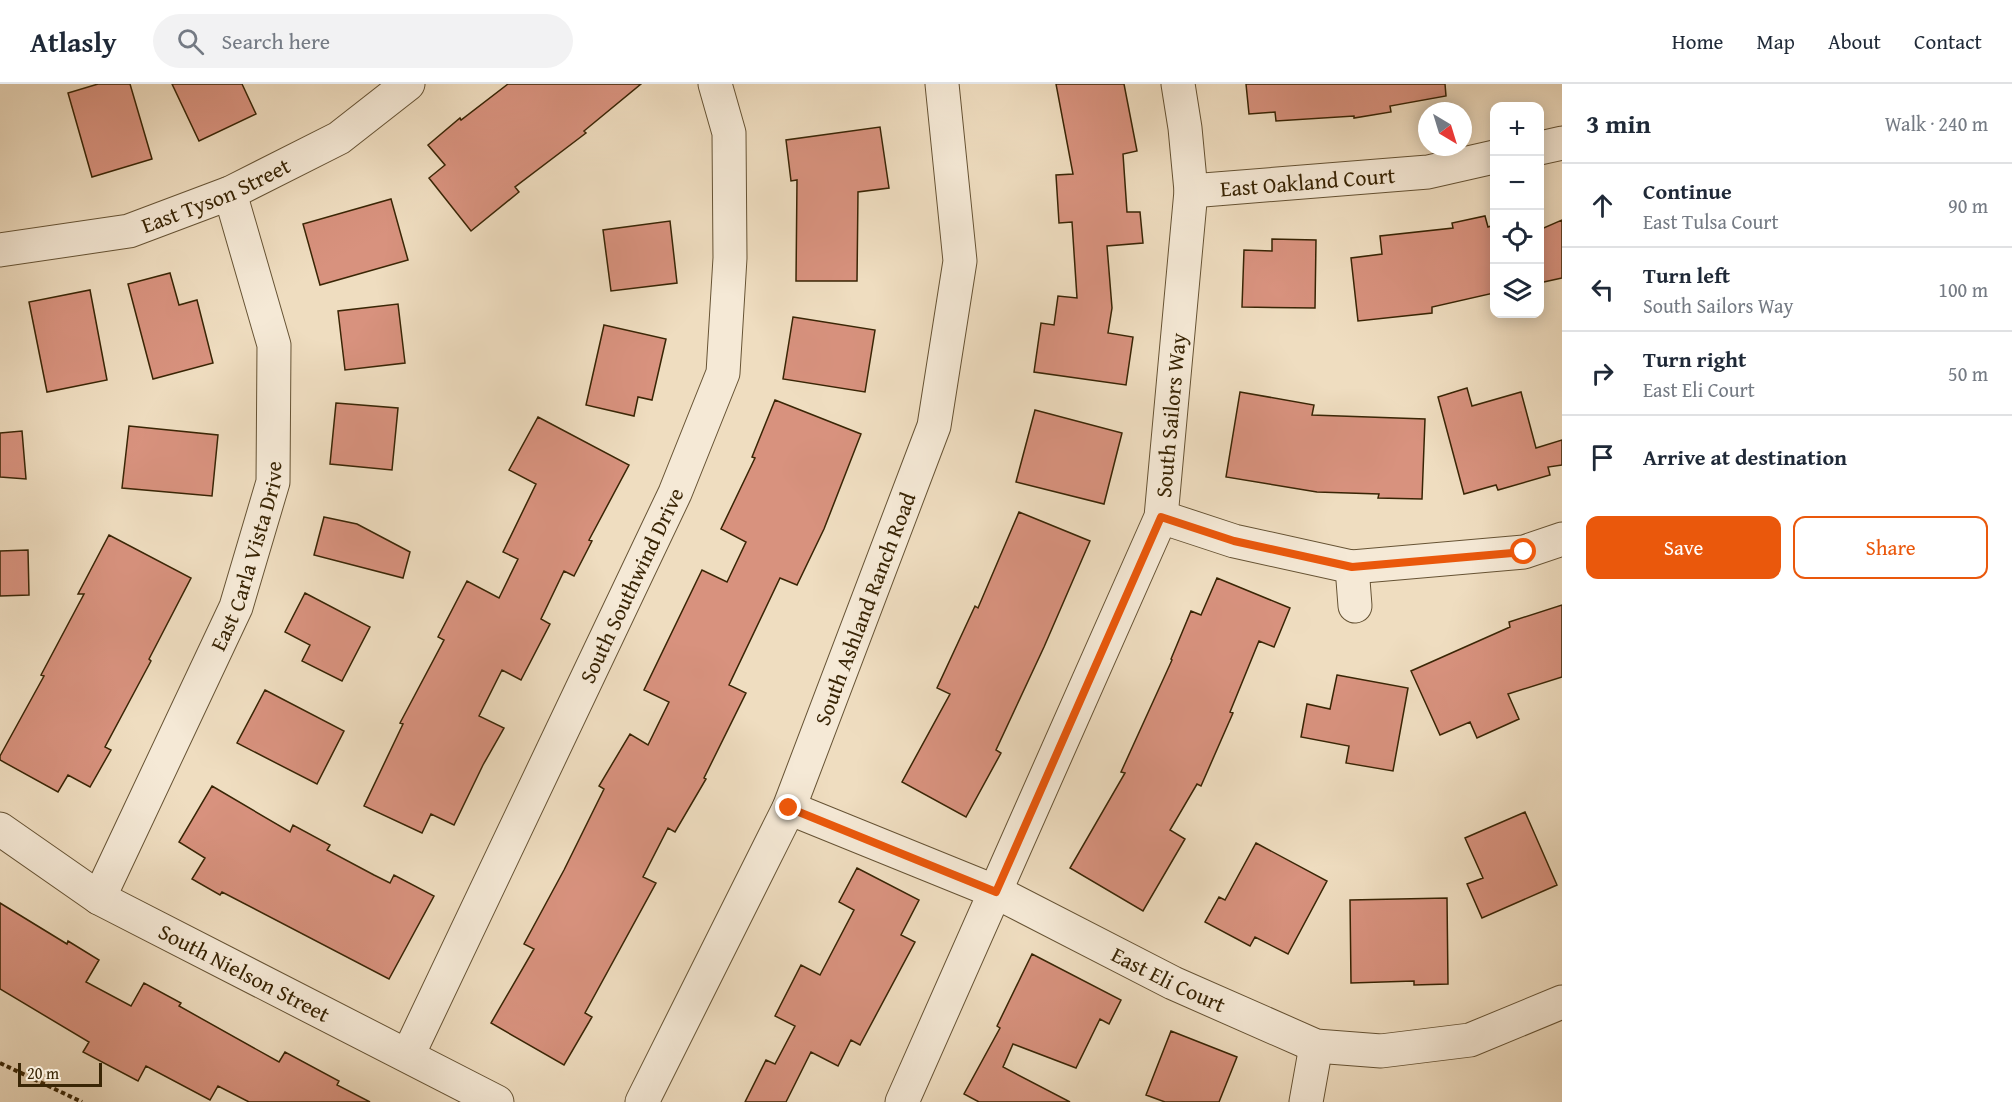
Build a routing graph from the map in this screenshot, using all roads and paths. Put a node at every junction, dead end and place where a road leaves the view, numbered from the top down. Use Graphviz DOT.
graph roads {
  1 [pos="408,84"];
  2 [pos="715,84"];
  3 [pos="942,84"];
  4 [pos="1178,84"];
  5 [pos="1562,143"];
  6 [pos="1544,147"];
  7 [pos="1490,159"];
  8 [pos="1191,191"];
  9 [pos="230,194"];
  10 [pos="0,250"];
  11 [pos="1161,517"];
  12 [pos="1562,539"];
  13 [pos="1352,567"];
  14 [pos="1355,606"];
  15 [pos="789,808"];
  16 [pos="0,829"];
  17 [pos="996,892"];
  18 [pos="99,898"];
  19 [pos="1562,1002"];
  20 [pos="1316,1046"];
  21 [pos="408,1055"];
  22 [pos="0,1063"];
  23 [pos="82,1102"];
  24 [pos="497,1102"];
  25 [pos="642,1102"];
  26 [pos="902,1102"];
  27 [pos="1306,1102"];
  1 -- 9 [label="street, East Tyson Street"];
  2 -- 21 [label="street, South Southwind Drive"];
  3 -- 15 [label="street, South Ashland Ranch Road"];
  4 -- 8 [label="street, South Sailors Way"];
  5 -- 6 [label="street"];
  7 -- 8 [label="street, East Oakland Court"];
  8 -- 11 [label="street, South Sailors Way"];
  9 -- 10 [label="street, East Tyson Street"];
  9 -- 18 [label="street, East Carla Vista Drive"];
  11 -- 13 [label="street"];
  11 -- 17 [label="street, South Sailors Way"];
  12 -- 13 [label="street"];
  13 -- 14 [label="street"];
  15 -- 17 [label="street, East Eli Court"];
  15 -- 25 [label="street, South Ashland Ranch Road"];
  16 -- 18 [label="street, South Nielson Street"];
  17 -- 20 [label="street, East Eli Court"];
  17 -- 26 [label="street, South Sailors Way"];
  18 -- 21 [label="street, South Nielson Street"];
  19 -- 20 [label="street, East Eli Court"];
  20 -- 27 [label="street"];
  21 -- 24 [label="street, South Nielson Street"];
  22 -- 23 [label="path"];
}
